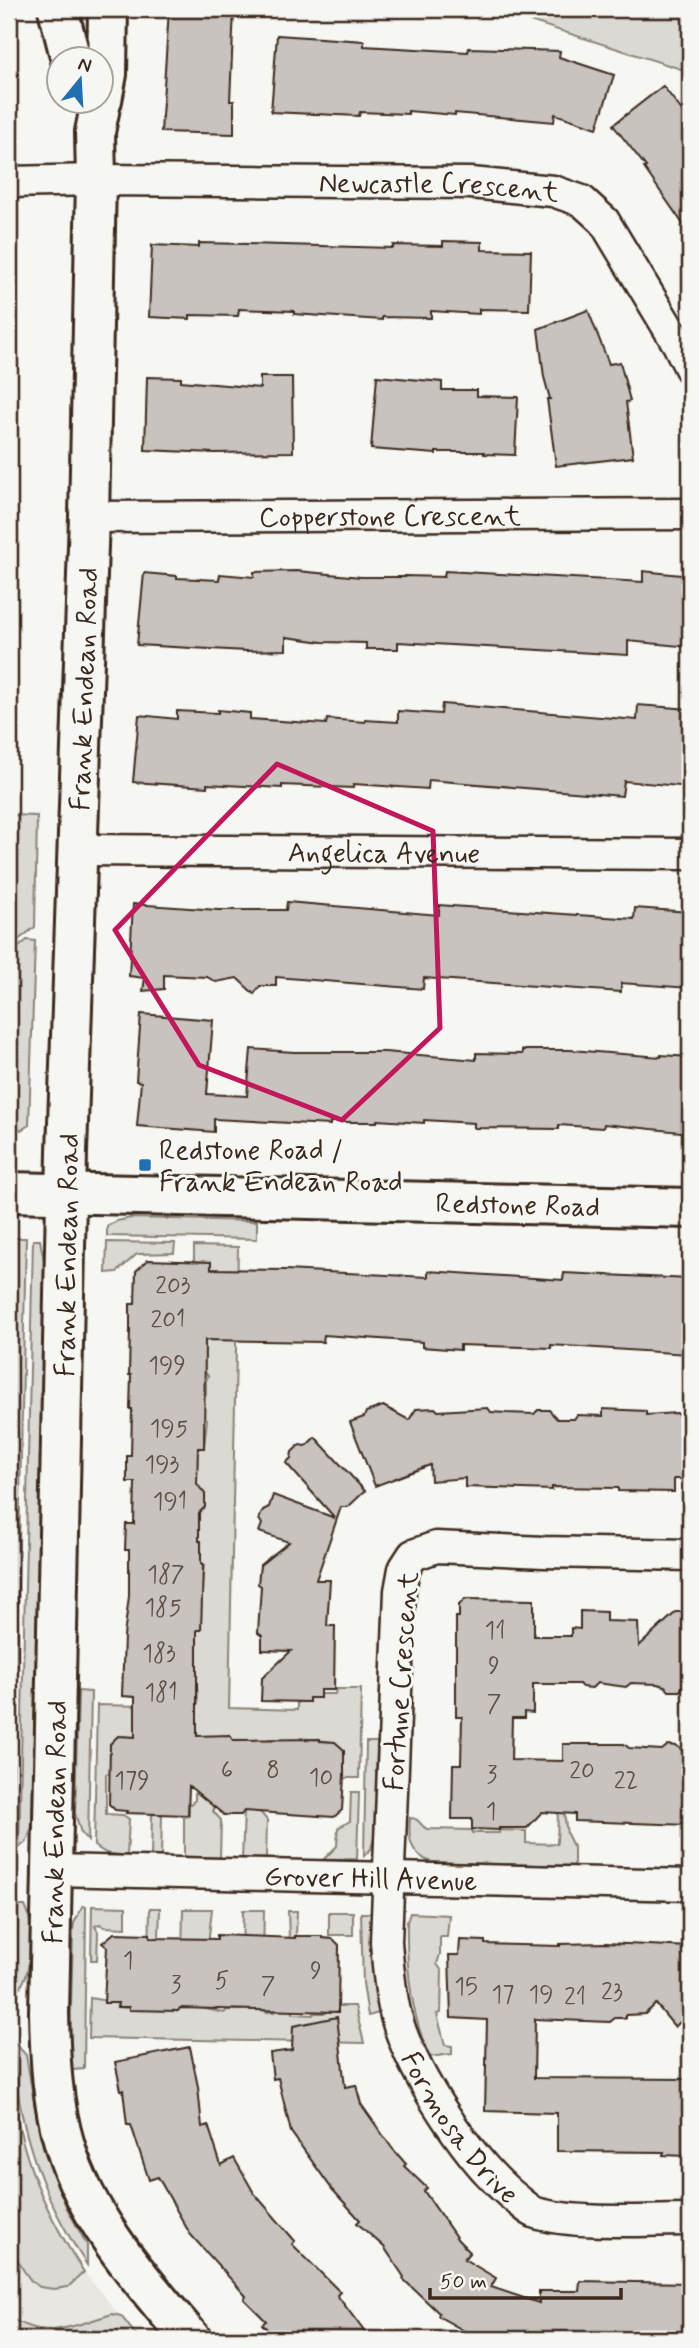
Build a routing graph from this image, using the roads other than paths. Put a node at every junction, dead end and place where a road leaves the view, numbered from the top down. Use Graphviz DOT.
graph roads {
  1 [pos="58,9"];
  2 [pos="108,9"];
  3 [pos="67,46"];
  4 [pos="107,46"];
  5 [pos="95,116"];
  6 [pos="96,180"];
  7 [pos="9,182"];
  8 [pos="690,368"];
  9 [pos="690,514"];
  10 [pos="89,517"];
  11 [pos="79,850"];
  12 [pos="690,854"];
  13 [pos="9,1192"];
  14 [pos="67,1194"];
  15 [pos="690,1208"];
  16 [pos="690,1555"];
  17 [pos="53,1870"];
  18 [pos="390,1877"];
  19 [pos="690,1885"];
  20 [pos="690,2220"];
  21 [pos="191,2339"];
  1 -- 3 [label="street"];
  2 -- 4 [label="street, Frank Endean Road"];
  5 -- 6 [label="street, Frank Endean Road"];
  6 -- 7 [label="street, Newcastle Crescent"];
  6 -- 8 [label="street, Newcastle Crescent"];
  6 -- 10 [label="street, Frank Endean Road"];
  9 -- 10 [label="street, Copperstone Crescent"];
  10 -- 11 [label="street, Frank Endean Road"];
  11 -- 12 [label="street, Angelica Avenue"];
  11 -- 14 [label="street, Frank Endean Road"];
  13 -- 14 [label="street, Redstone Road"];
  14 -- 15 [label="street, Redstone Road"];
  14 -- 17 [label="street, Frank Endean Road"];
  16 -- 18 [label="street, Fortune Crescent"];
  17 -- 18 [label="street, Grover Hill Avenue"];
  17 -- 21 [label="street, Frank Endean Road"];
  18 -- 19 [label="street, Grover Hill Avenue"];
  18 -- 20 [label="street, Formosa Drive"];
}
